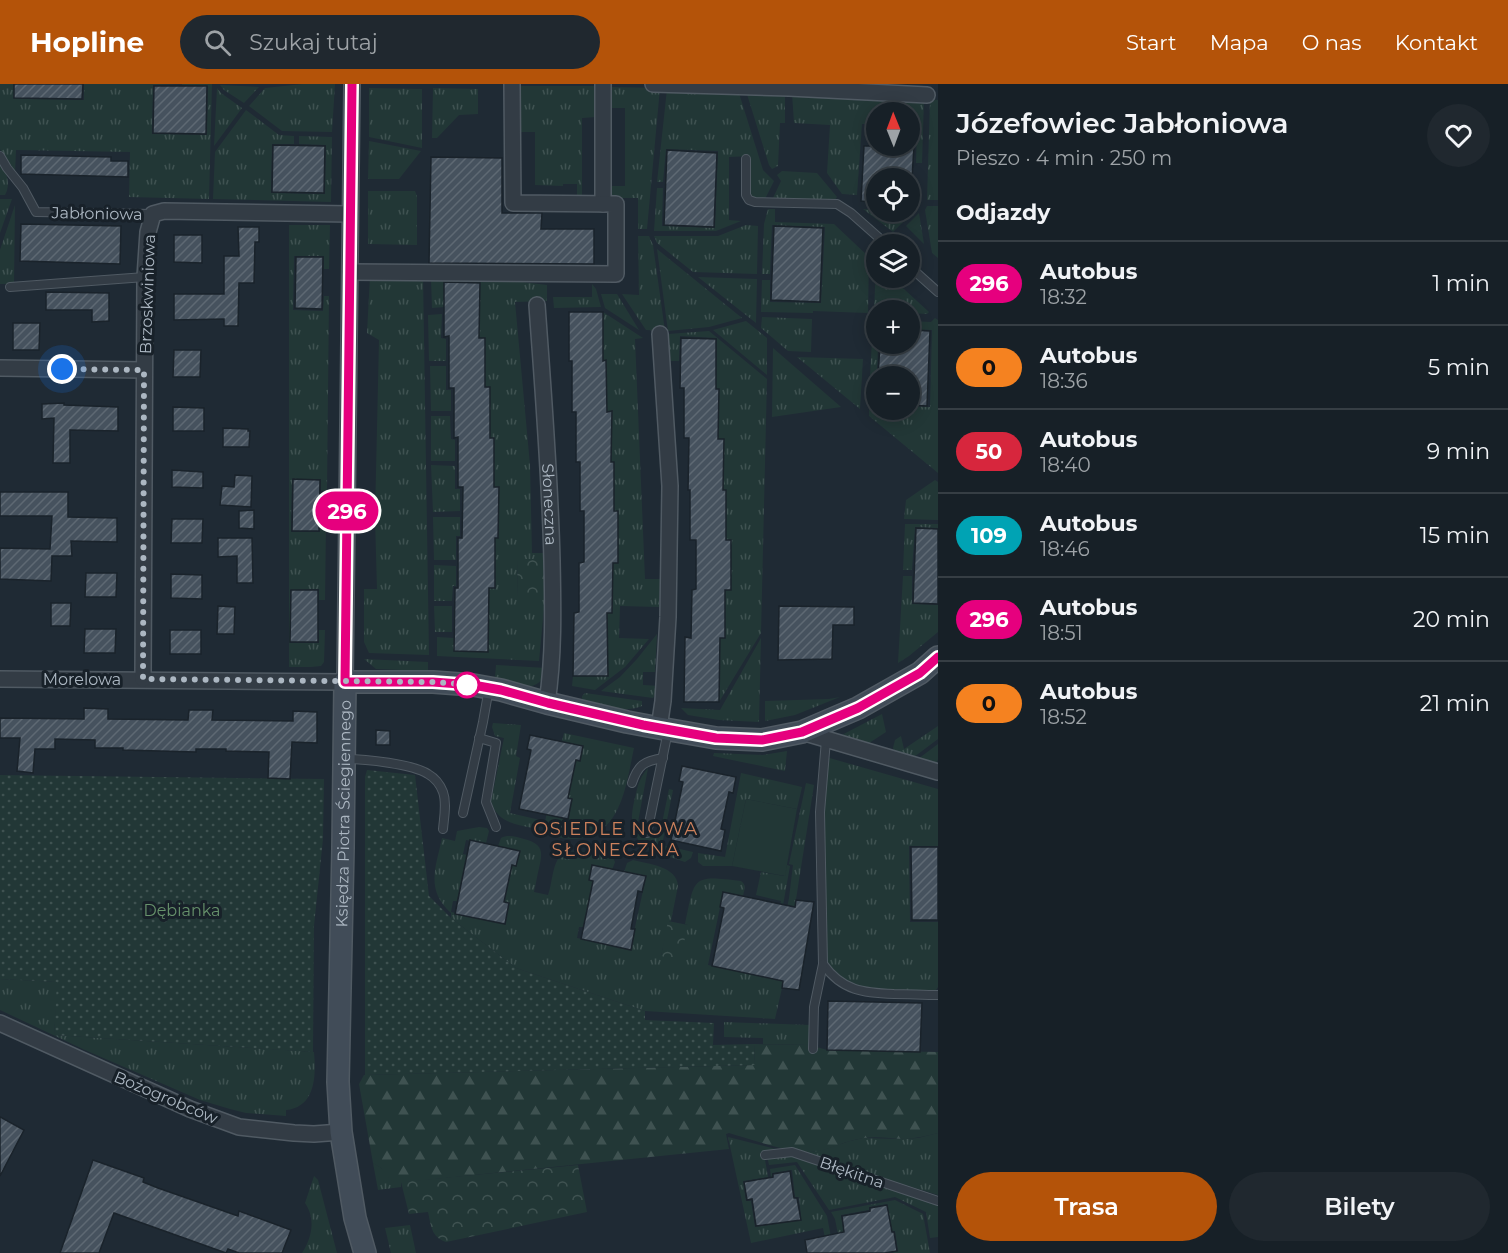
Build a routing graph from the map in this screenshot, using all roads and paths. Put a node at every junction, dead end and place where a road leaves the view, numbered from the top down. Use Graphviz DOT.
graph roads {
  1 [pos="352,84"];
  2 [pos="512,84"];
  3 [pos="603,84"];
  4 [pos="653,84"];
  5 [pos="927,95"];
  6 [pos="0,156"];
  7 [pos="746,159"];
  8 [pos="603,204"];
  9 [pos="153,214"];
  10 [pos="350,214"];
  11 [pos="875,234"];
  12 [pos="350,272"];
  13 [pos="920,276"];
  14 [pos="145,277"];
  15 [pos="10,287"];
  16 [pos="938,292"];
  17 [pos="537,305"];
  18 [pos="660,334"];
  19 [pos="0,368"];
  20 [pos="144,370"];
  21 [pos="938,657"];
  22 [pos="0,679"];
  23 [pos="143,679"];
  24 [pos="345,682"];
  25 [pos="489,688"];
  26 [pos="548,703"];
  27 [pos="664,729"];
  28 [pos="802,732"];
  29 [pos="479,738"];
  30 [pos="826,740"];
  31 [pos="663,758"];
  32 [pos="344,759"];
  33 [pos="938,772"];
  34 [pos="632,783"];
  35 [pos="463,813"];
  36 [pos="496,827"];
  37 [pos="443,829"];
  38 [pos="647,833"];
  39 [pos="823,964"];
  40 [pos="938,995"];
  41 [pos="0,1023"];
  42 [pos="813,1049"];
  43 [pos="341,1132"];
  44 [pos="765,1155"];
  45 [pos="938,1201"];
  46 [pos="365,1253"];
  1 -- 10 [label="street, Księdza Piotra Ściegiennego"];
  2 -- 8 [label="street"];
  3 -- 8 [label="street"];
  4 -- 5 [label="street"];
  6 -- 9 [label="lane, Jabłoniowa"];
  7 -- 11 [label="lane"];
  8 -- 12 [label="street"];
  9 -- 10 [label="street, Brzoskwiniowa"];
  9 -- 14 [label="street, Brzoskwiniowa"];
  10 -- 12 [label="street, Księdza Piotra Ściegiennego"];
  12 -- 24 [label="street, Księdza Piotra Ściegiennego"];
  13 -- 16 [label="lane"];
  14 -- 15 [label="lane"];
  14 -- 20 [label="street, Brzoskwiniowa"];
  17 -- 26 [label="street, Słoneczna"];
  18 -- 27 [label="street"];
  19 -- 20 [label="street"];
  20 -- 23 [label="street, Brzoskwiniowa"];
  21 -- 28 [label="street"];
  22 -- 23 [label="street, Morelowa"];
  23 -- 24 [label="street, Morelowa"];
  24 -- 25 [label="street"];
  24 -- 32 [label="street, Księdza Piotra Ściegiennego"];
  25 -- 26 [label="street"];
  25 -- 29 [label="lane"];
  26 -- 27 [label="street"];
  27 -- 28 [label="street"];
  27 -- 31 [label="lane"];
  28 -- 30 [label="street"];
  29 -- 35 [label="lane"];
  29 -- 36 [label="lane"];
  30 -- 33 [label="street"];
  30 -- 39 [label="lane"];
  31 -- 34 [label="lane"];
  31 -- 38 [label="lane"];
  32 -- 37 [label="lane"];
  32 -- 43 [label="street, Księdza Piotra Ściegiennego"];
  39 -- 40 [label="lane"];
  39 -- 42 [label="lane"];
  41 -- 43 [label="street, Bożogrobców"];
  43 -- 46 [label="street, Księdza Piotra Ściegiennego"];
  44 -- 45 [label="lane, Błękitna"];
}
